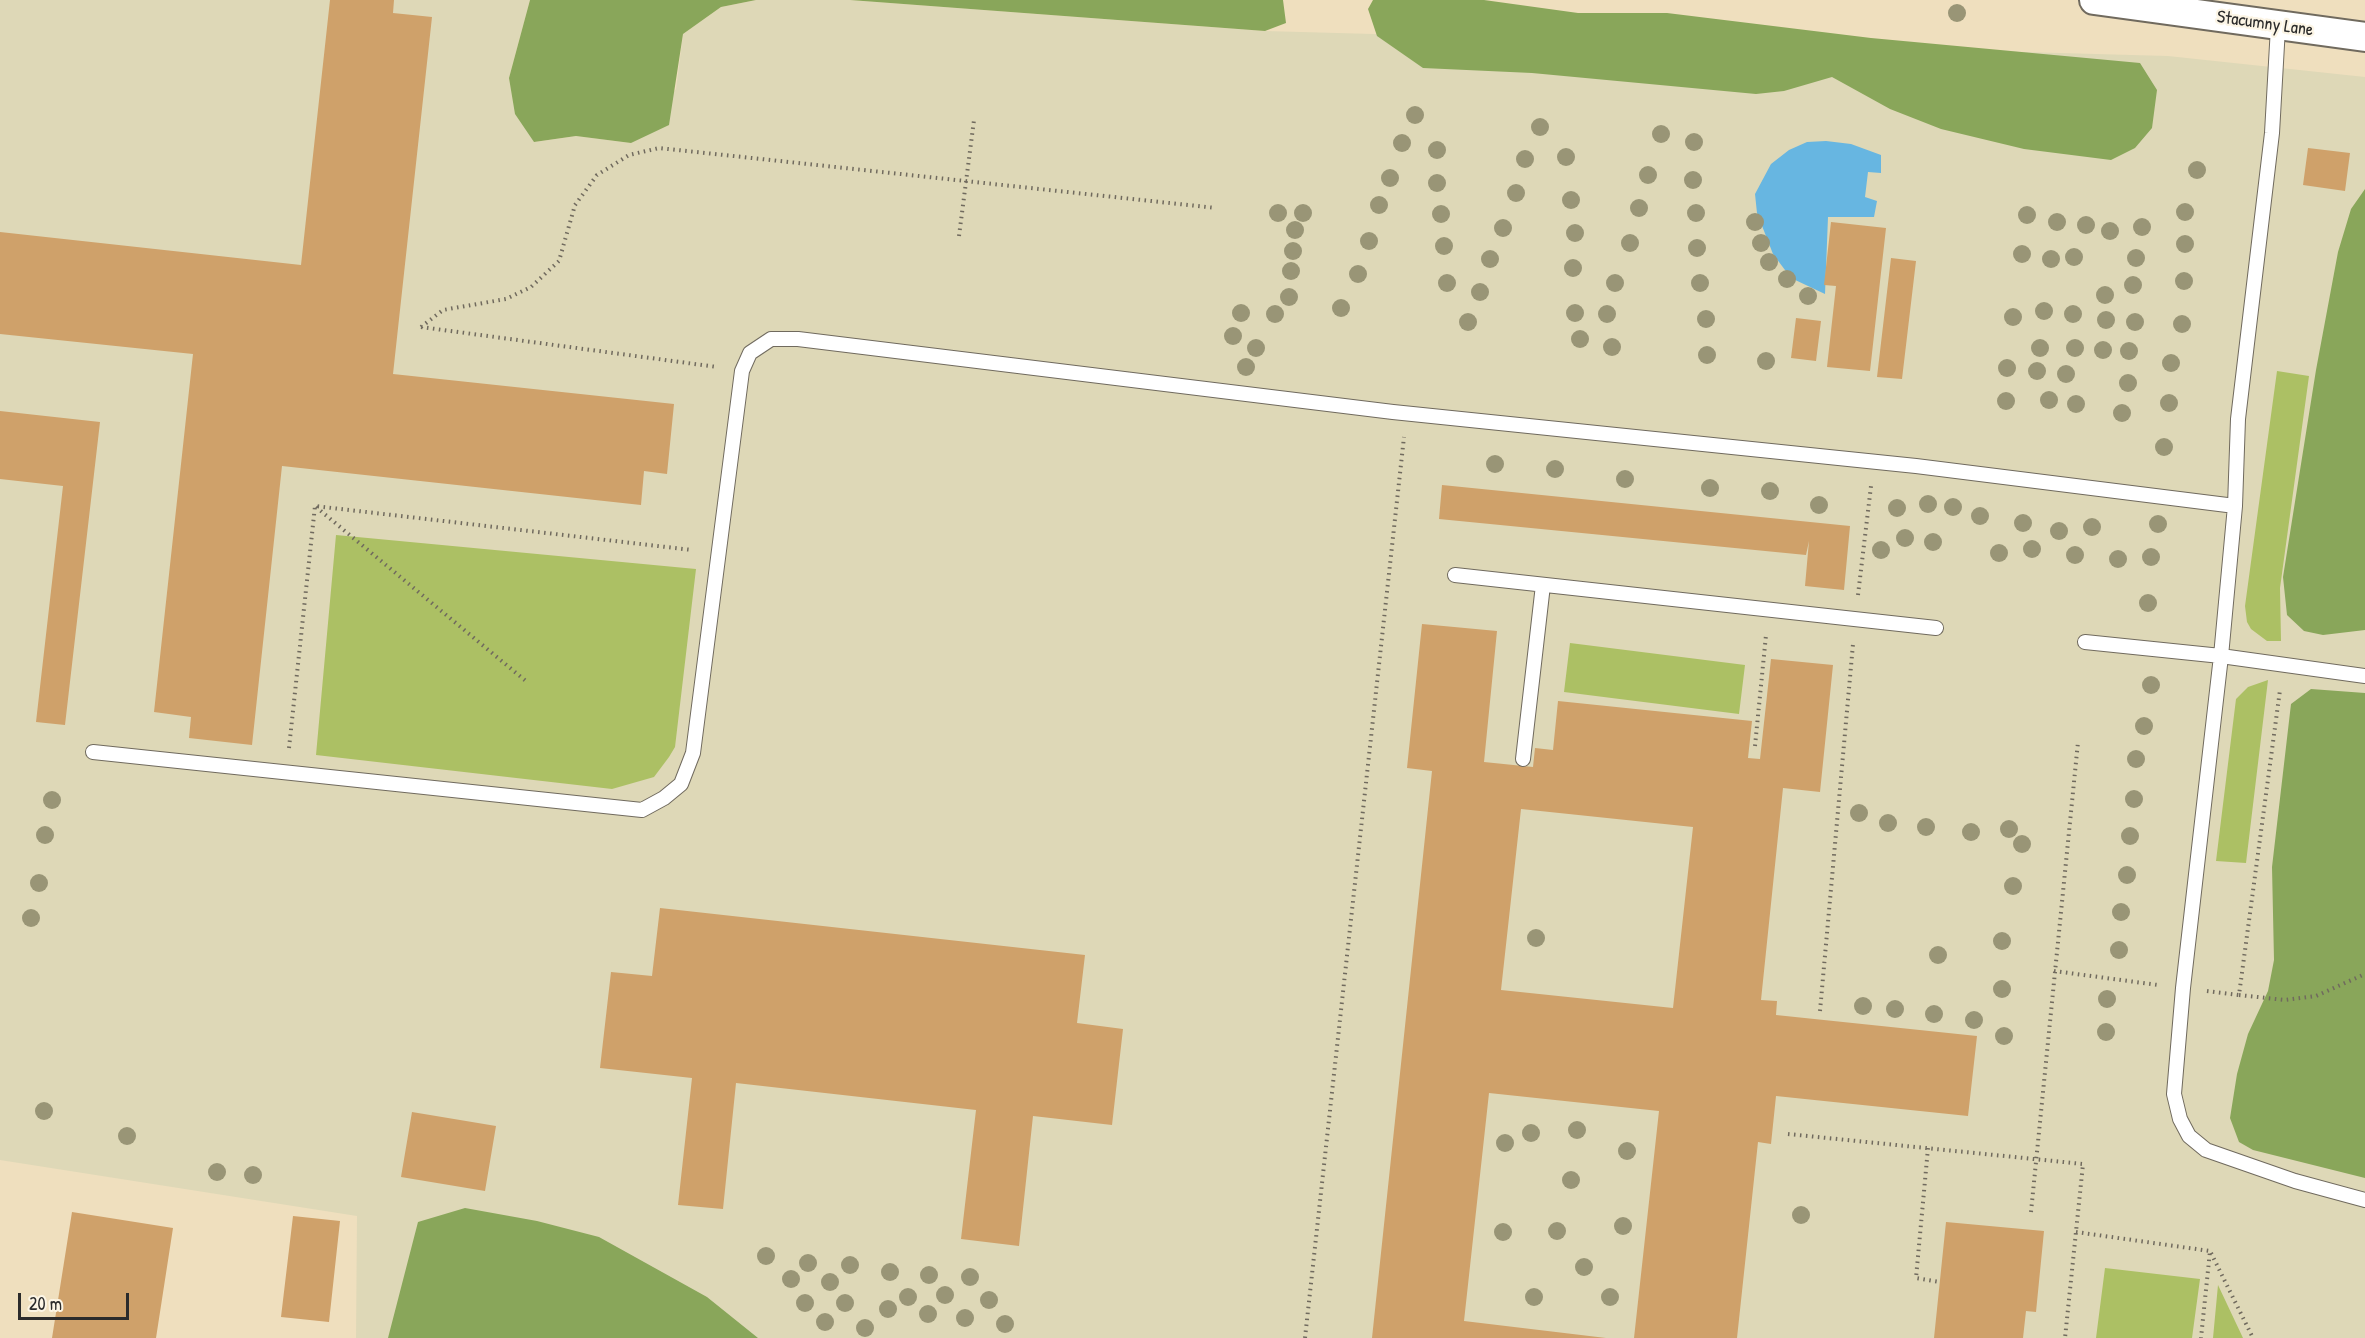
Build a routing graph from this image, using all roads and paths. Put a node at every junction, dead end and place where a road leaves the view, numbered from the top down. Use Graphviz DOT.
graph roads {
  1 [pos="2094,0"];
  2 [pos="2278,27"];
  3 [pos="2365,37"];
  4 [pos="974,120"];
  5 [pos="966,180"];
  6 [pos="1216,208"];
  7 [pos="959,236"];
  8 [pos="742,371"];
  9 [pos="1406,412"];
  10 [pos="1874,462"];
  11 [pos="315,506"];
  12 [pos="2235,506"];
  13 [pos="719,553"];
  14 [pos="1455,575"];
  15 [pos="1543,585"];
  16 [pos="1768,610"];
  17 [pos="1855,620"];
  18 [pos="1935,628"];
  19 [pos="2085,642"];
  20 [pos="2221,656"];
  21 [pos="2365,676"];
  22 [pos="527,682"];
  23 [pos="2078,742"];
  24 [pos="1755,746"];
  25 [pos="93,752"];
  26 [pos="1523,759"];
  27 [pos="286,772"];
  28 [pos="2365,974"];
  29 [pos="2239,995"];
  30 [pos="1820,1011"];
  31 [pos="1788,1134"];
  32 [pos="1928,1148"];
  33 [pos="2036,1160"];
  34 [pos="2365,1200"];
  35 [pos="2031,1212"];
  36 [pos="2076,1232"];
  37 [pos="2210,1251"];
  38 [pos="1940,1281"];
  39 [pos="1305,1338"];
  40 [pos="2065,1338"];
  41 [pos="2201,1338"];
  42 [pos="2253,1338"];
  1 -- 2 [label="street, Stacumny Lane"];
  2 -- 3 [label="street, Stacumny Lane"];
  2 -- 12 [label="lane"];
  4 -- 5 [label="path"];
  5 -- 6 [label="path"];
  5 -- 7 [label="path"];
  5 -- 8 [label="path"];
  8 -- 9 [label="lane"];
  8 -- 13 [label="lane"];
  9 -- 10 [label="lane"];
  9 -- 39 [label="path"];
  10 -- 12 [label="lane"];
  10 -- 17 [label="path"];
  11 -- 13 [label="path"];
  11 -- 22 [label="path"];
  11 -- 27 [label="path"];
  12 -- 20 [label="lane"];
  13 -- 27 [label="lane"];
  14 -- 15 [label="lane"];
  15 -- 16 [label="lane"];
  15 -- 26 [label="lane"];
  16 -- 17 [label="lane"];
  16 -- 24 [label="path"];
  17 -- 18 [label="lane"];
  17 -- 30 [label="path"];
  19 -- 20 [label="lane"];
  20 -- 21 [label="lane"];
  20 -- 34 [label="lane"];
  23 -- 33 [label="path"];
  25 -- 27 [label="lane"];
  28 -- 29 [label="path"];
  31 -- 32 [label="path"];
  32 -- 33 [label="path"];
  32 -- 38 [label="path"];
  33 -- 35 [label="path"];
  33 -- 36 [label="path"];
  36 -- 37 [label="path"];
  36 -- 40 [label="path"];
  37 -- 41 [label="path"];
  37 -- 42 [label="path"];
}
